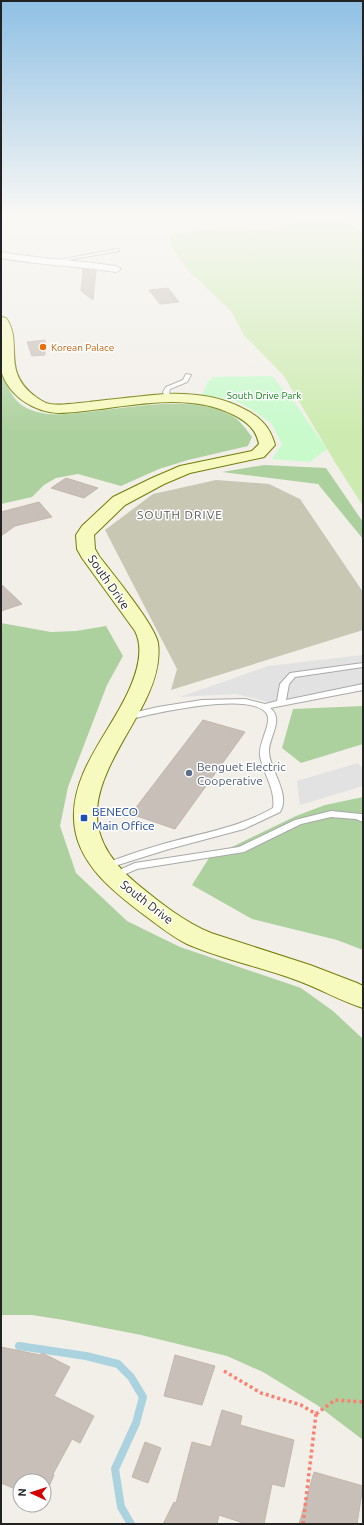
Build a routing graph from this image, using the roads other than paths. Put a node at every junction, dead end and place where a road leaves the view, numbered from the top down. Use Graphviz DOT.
graph roads {
  1 [pos="1,321"];
  2 [pos="188,375"];
  3 [pos="168,399"];
  4 [pos="363,665"];
  5 [pos="363,687"];
  6 [pos="281,703"];
  7 [pos="266,707"];
  8 [pos="126,717"];
  9 [pos="363,819"];
  10 [pos="109,871"];
  11 [pos="363,998"];
  1 -- 3 [label="main road, South Drive"];
  2 -- 3 [label="lane"];
  3 -- 8 [label="main road, South Drive"];
  4 -- 6 [label="lane"];
  5 -- 6 [label="lane"];
  6 -- 7 [label="lane"];
  7 -- 8 [label="lane"];
  7 -- 10 [label="lane"];
  8 -- 10 [label="main road, South Drive"];
  9 -- 10 [label="lane"];
  10 -- 11 [label="main road, South Drive"];
}
